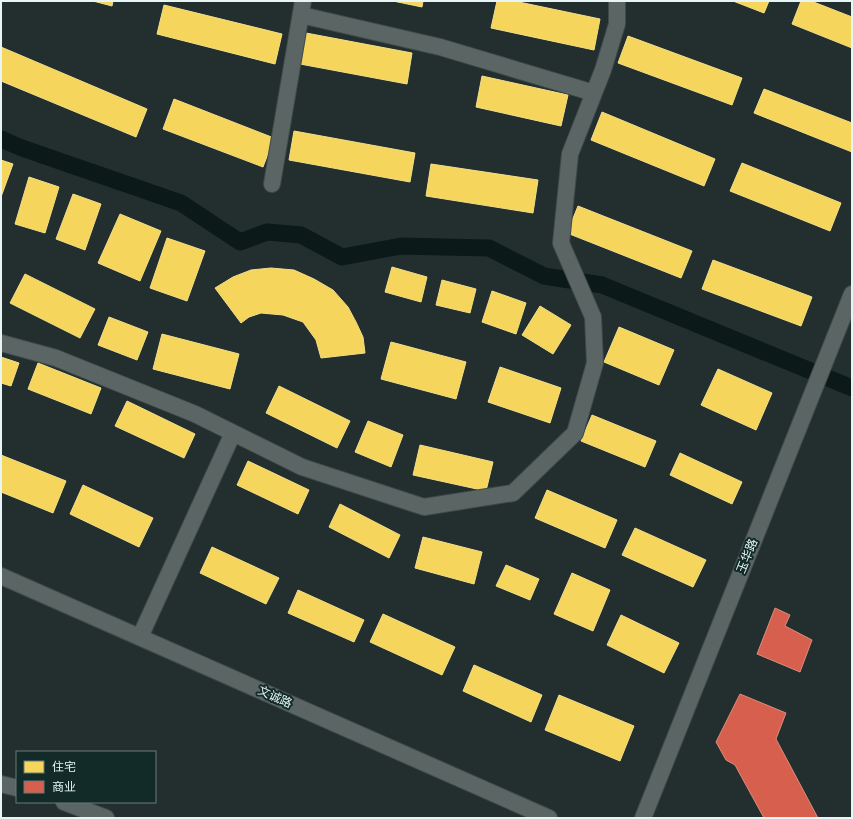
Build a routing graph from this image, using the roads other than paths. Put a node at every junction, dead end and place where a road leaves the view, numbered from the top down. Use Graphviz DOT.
graph roads {
  1 [pos="617,1"];
  2 [pos="302,8"];
  3 [pos="594,93"];
  4 [pos="272,184"];
  5 [pos="852,294"];
  6 [pos="1,344"];
  7 [pos="233,433"];
  8 [pos="1,576"];
  9 [pos="140,637"];
  10 [pos="1,784"];
  11 [pos="16,788"];
  12 [pos="67,803"];
  13 [pos="106,818"];
  14 [pos="548,818"];
  15 [pos="643,818"];
  1 -- 3 [label="street"];
  2 -- 3 [label="street"];
  2 -- 4 [label="street"];
  3 -- 7 [label="street"];
  5 -- 15 [label="street, 玉华路"];
  6 -- 7 [label="street"];
  7 -- 9 [label="street"];
  8 -- 9 [label="street, 文诚路"];
  9 -- 14 [label="street, 文诚路"];
  10 -- 11 [label="street"];
  12 -- 13 [label="street"];
}
